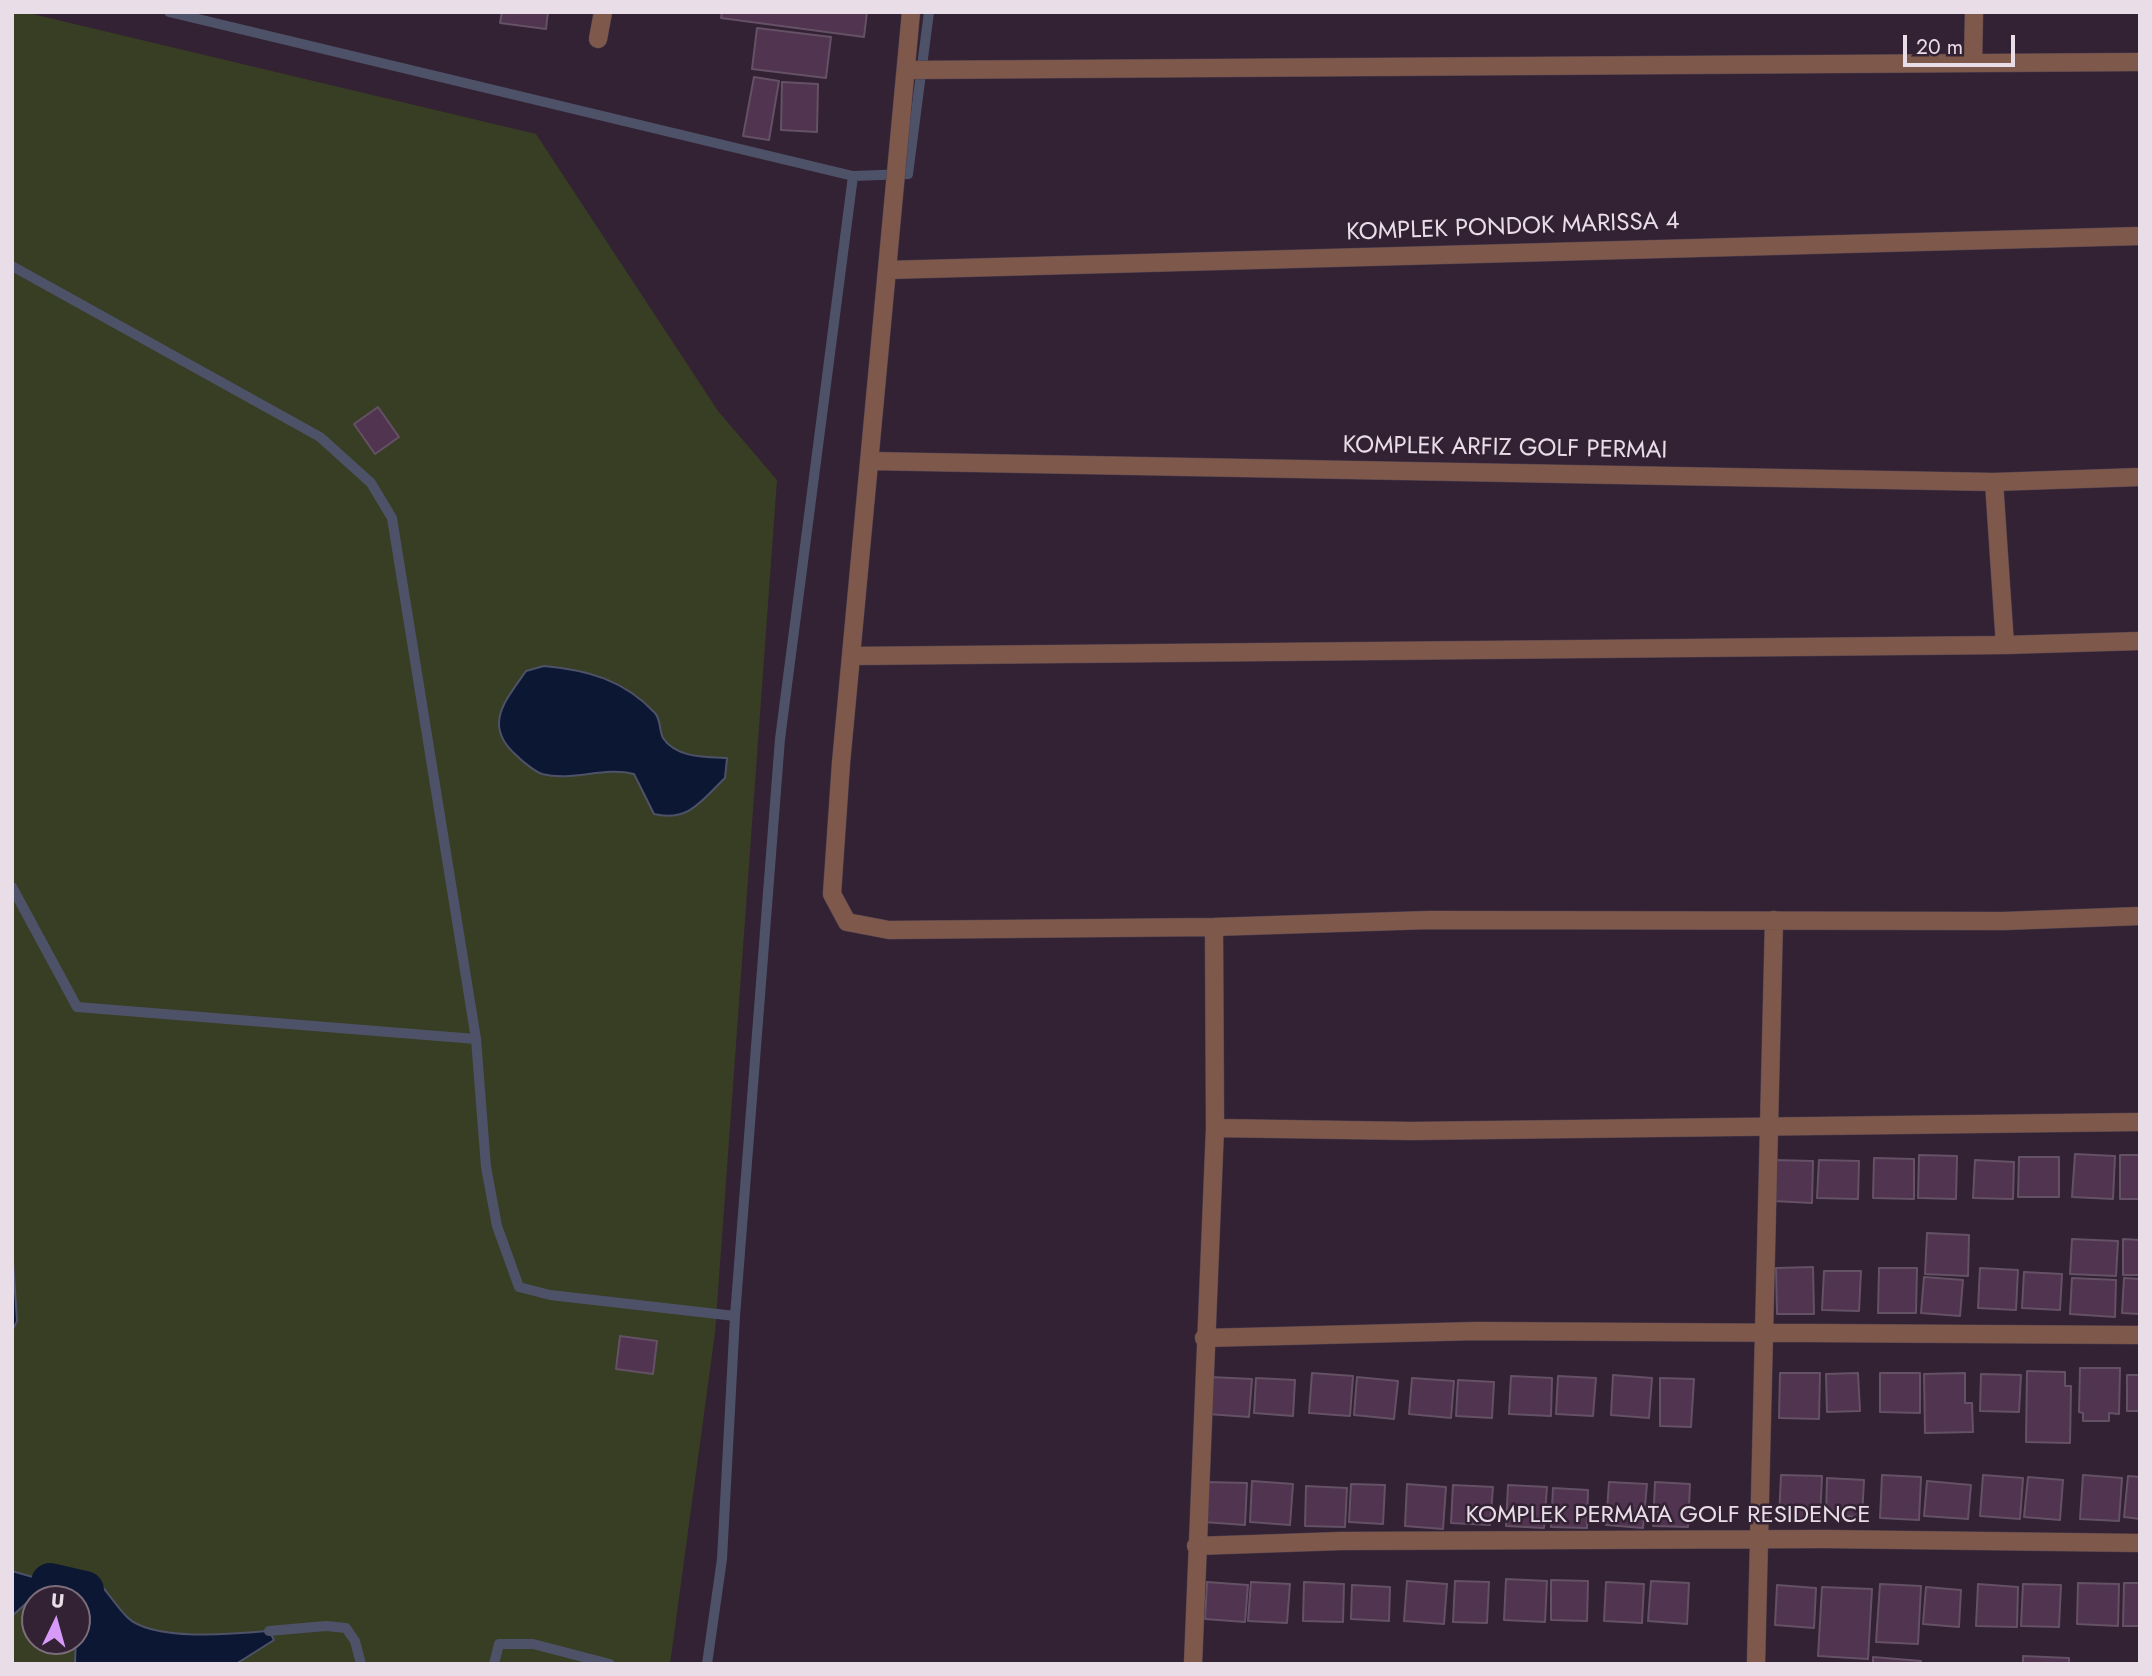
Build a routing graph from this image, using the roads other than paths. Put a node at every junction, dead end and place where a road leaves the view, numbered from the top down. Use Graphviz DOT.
graph roads {
  1 [pos="603,12"];
  2 [pos="911,12"];
  3 [pos="1974,12"];
  4 [pos="598,39"];
  5 [pos="2140,62"];
  6 [pos="1973,63"];
  7 [pos="906,70"];
  8 [pos="2140,236"];
  9 [pos="887,270"];
  10 [pos="869,461"];
  11 [pos="2140,477"];
  12 [pos="1994,482"];
  13 [pos="2140,641"];
  14 [pos="2005,645"];
  15 [pos="851,656"];
  16 [pos="2140,916"];
  17 [pos="1774,920"];
  18 [pos="1214,927"];
  19 [pos="2140,1122"];
  20 [pos="1770,1126"];
  21 [pos="1215,1128"];
  22 [pos="1765,1332"];
  23 [pos="2140,1335"];
  24 [pos="1204,1338"];
  25 [pos="1760,1541"];
  26 [pos="2140,1543"];
  27 [pos="1196,1546"];
  28 [pos="1193,1664"];
  29 [pos="1756,1664"];
  1 -- 4 [label="street"];
  2 -- 7 [label="street"];
  3 -- 6 [label="street"];
  5 -- 6 [label="street"];
  6 -- 7 [label="street"];
  7 -- 9 [label="street"];
  8 -- 9 [label="street, KOMPLEK PONDOK MARISSA 4"];
  9 -- 10 [label="street"];
  10 -- 12 [label="street, KOMPLEK ARFIZ GOLF PERMAI"];
  10 -- 15 [label="street"];
  11 -- 12 [label="street, KOMPLEK ARFIZ GOLF PERMAI"];
  12 -- 14 [label="street"];
  13 -- 14 [label="street"];
  14 -- 15 [label="street"];
  15 -- 18 [label="street"];
  16 -- 17 [label="street"];
  17 -- 18 [label="street"];
  17 -- 20 [label="street"];
  18 -- 21 [label="street"];
  19 -- 20 [label="street"];
  20 -- 21 [label="street"];
  20 -- 22 [label="street"];
  21 -- 24 [label="street"];
  22 -- 23 [label="street"];
  22 -- 24 [label="street"];
  22 -- 25 [label="street"];
  24 -- 27 [label="street"];
  25 -- 26 [label="street, KOMPLEK PERMATA GOLF RESIDENCE"];
  25 -- 27 [label="street, KOMPLEK PERMATA GOLF RESIDENCE"];
  25 -- 29 [label="street"];
  27 -- 28 [label="street"];
}
